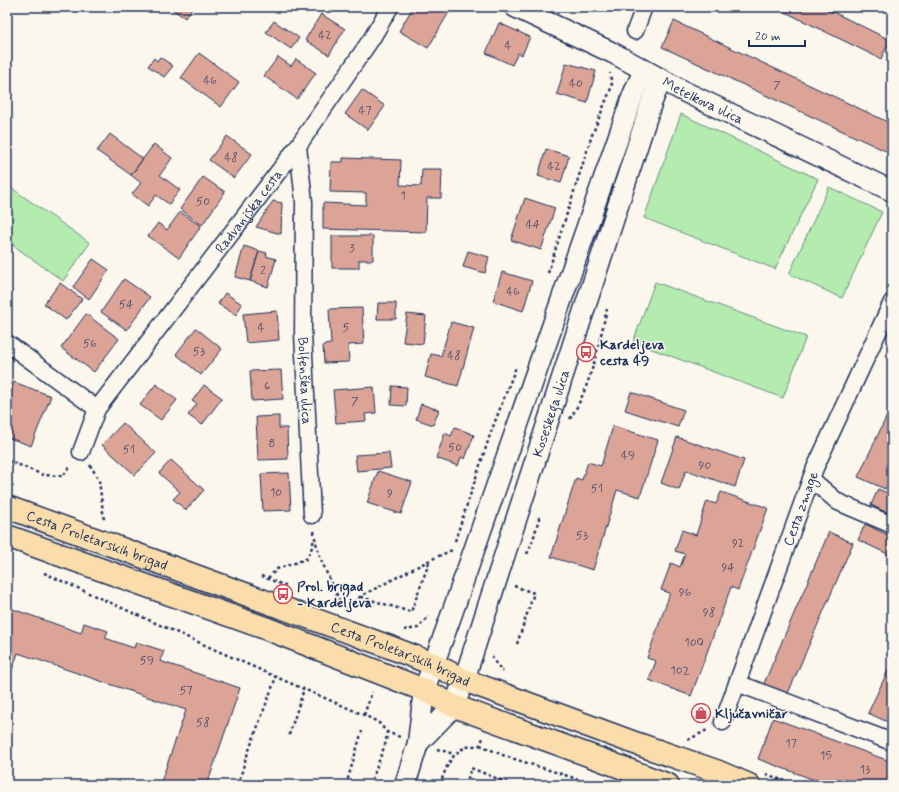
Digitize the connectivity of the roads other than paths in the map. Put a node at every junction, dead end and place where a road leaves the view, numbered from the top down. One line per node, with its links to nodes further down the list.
1 (390, 7): 6 (street, Radvanjska cesta)
2 (515, 7): 5 (street, Metelkova ulica)
3 (644, 7): 4 (street)
4 (635, 31)
5 (652, 74): 7 (street, Metelkova ulica); 17 (street, Koseskega ulica); 18 (street, Koseskega ulica)
6 (298, 146): 10 (street, Radvanjska cesta); 14 (street, Bolfenška ulica)
7 (892, 191)
8 (892, 302): 12 (street, Cesta zmage)
9 (7, 343): 10 (street)
10 (97, 409): 11 (street, Radvanjska cesta)
11 (81, 452)
12 (811, 479): 15 (street); 19 (street, Cesta zmage)
13 (7, 507): 17 (main road, Cesta Proletarskih brigad)
14 (312, 515)
15 (892, 525)
16 (7, 536): 20 (main road, Cesta Proletarskih brigad)
17 (433, 664): 18 (main road, Cesta Proletarskih brigad); 20 (street, Koseskega ulica)
18 (464, 680): 21 (street, Koseskega ulica); 27 (main road, Cesta Proletarskih brigad)
19 (737, 683): 22 (street, Cesta zmage); 23 (street)
20 (424, 690): 21 (main road, Cesta Proletarskih brigad); 24 (street, Koseskega ulica)
21 (454, 706): 24 (street); 26 (main road, Cesta Proletarskih brigad)
22 (723, 722)
23 (892, 742)
24 (418, 743): 25 (street)
25 (404, 785)
26 (668, 785)
27 (749, 785)

